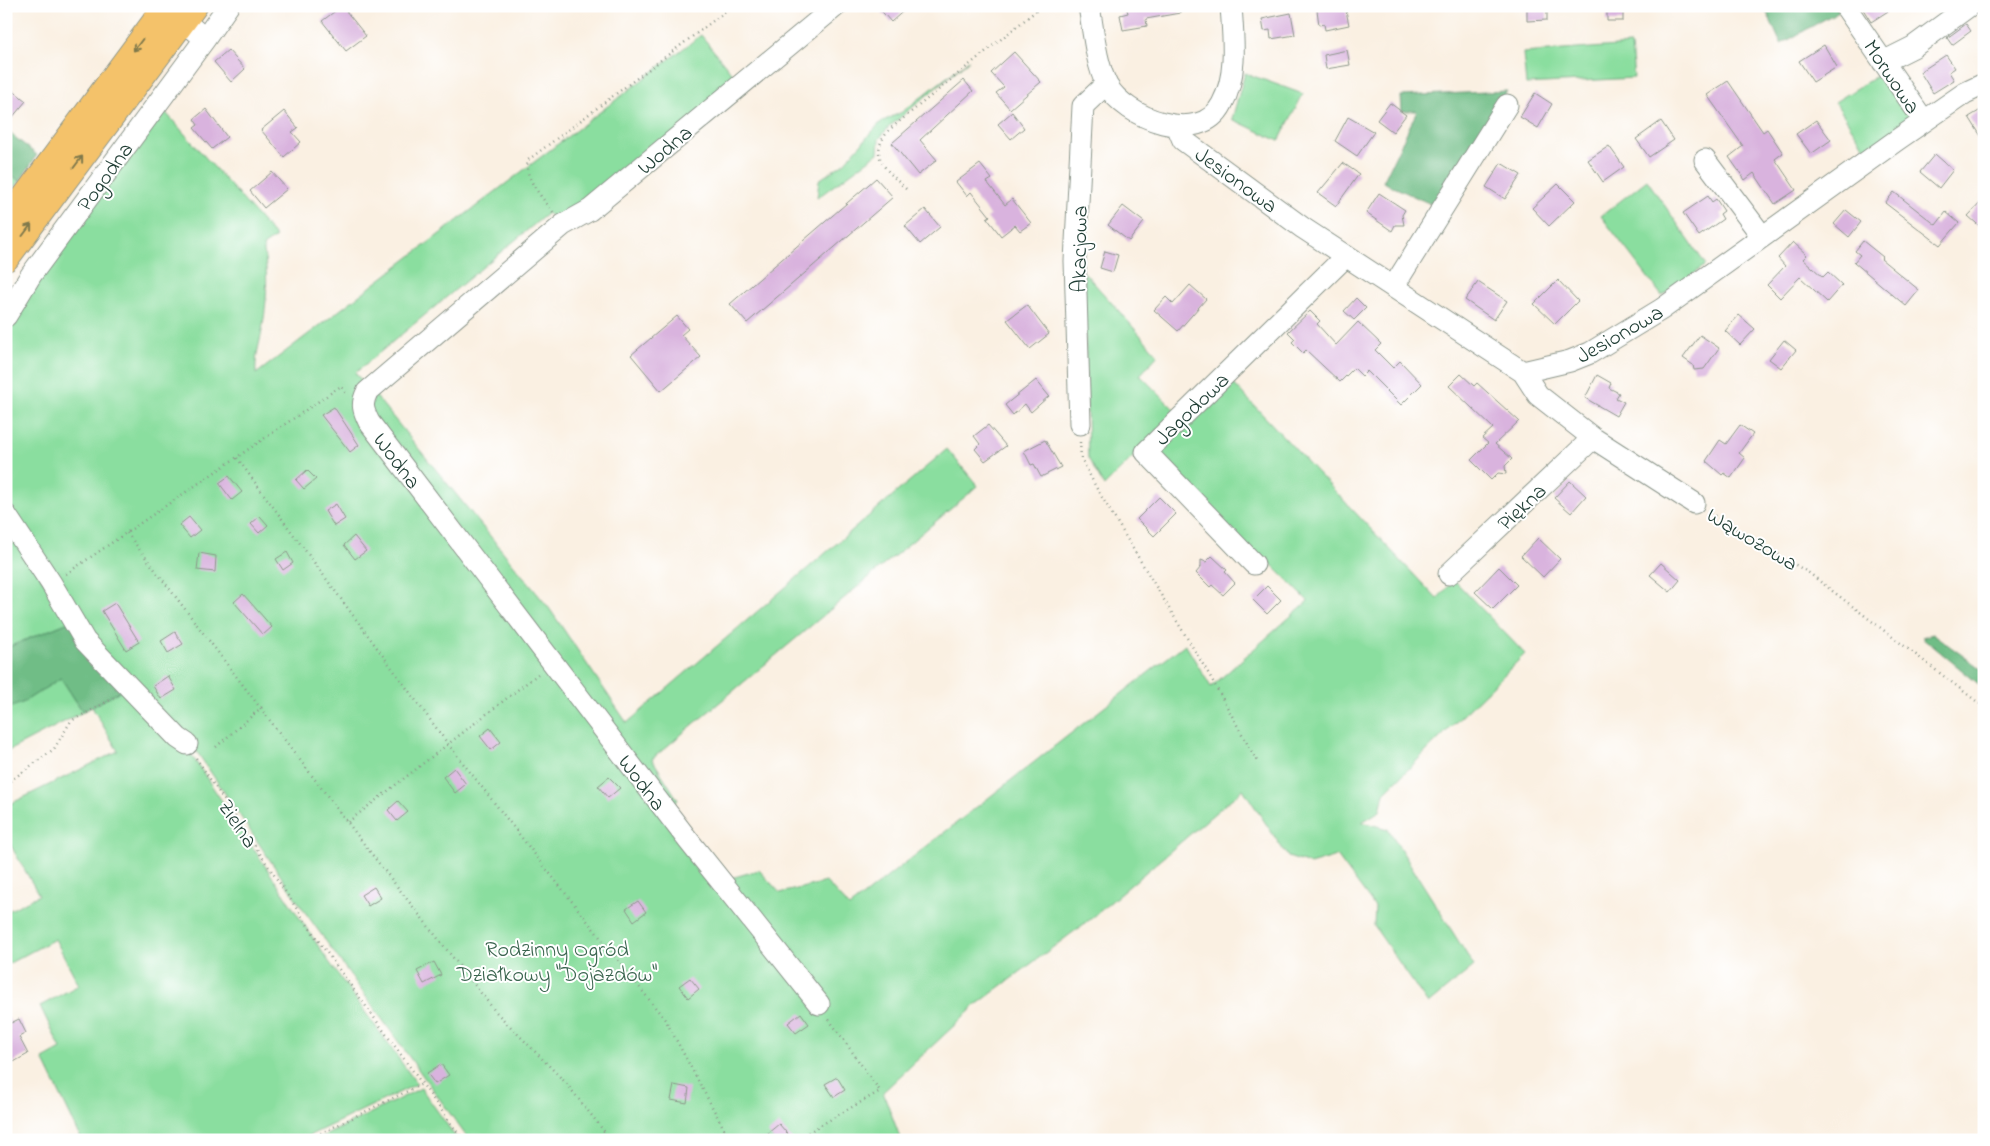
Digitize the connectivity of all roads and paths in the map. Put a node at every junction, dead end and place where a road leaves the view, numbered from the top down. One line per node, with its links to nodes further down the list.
1 (228, 6): 10 (street, Pogodna)
2 (733, 6): 21 (path)
3 (836, 6): 21 (street, Wodna)
4 (1042, 6): 18 (path)
5 (1090, 6): 12 (street)
6 (1231, 6): 16 (street)
7 (1845, 6): 11 (street, Morwowa)
8 (1969, 6): 11 (street)
9 (181, 11): 10 (street); 19 (main road)
10 (205, 39): 26 (street, Pogodna)
11 (1883, 62): 15 (street, Morwowa)
12 (1106, 84): 16 (street); 29 (street, Akacjowa)
13 (1984, 84): 15 (street, Jesionowa)
14 (1507, 105): 25 (street)
15 (1924, 121): 22 (street, Jesionowa)
16 (1177, 126): 23 (street, Jesionowa)
17 (1705, 160): 22 (street)
18 (906, 189)
19 (40, 195): 20 (main road); 24 (main road, one-way to 19)
20 (6, 222)
21 (563, 225): 28 (street, Wodna)
22 (1762, 236): 27 (street, Jesionowa)
23 (1346, 256): 25 (street, Jesionowa); 35 (street, Jagodowa)
24 (6, 258)
25 (1394, 286): 27 (street, Jesionowa)
26 (6, 316)
27 (1523, 372): 30 (street, Wąwozowa)
28 (366, 392): 31 (path); 38 (street, Wodna)
29 (1080, 424): 45 (path)
30 (1593, 438): 32 (street, Wąwozowa); 36 (street, Piękna)
31 (237, 458): 34 (path); 43 (path)
32 (1694, 503): 41 (path, Wąwozowa)
33 (6, 515): 37 (street)
34 (127, 533): 37 (path); 40 (path)
35 (1254, 564)
36 (1449, 574)
37 (51, 584): 39 (street)
38 (554, 662): 43 (path); 48 (street, Wodna)
39 (131, 689): 42 (street); 46 (path)
40 (262, 707): 44 (path); 47 (path)
41 (1984, 707)
42 (187, 744): 49 (path, Zielna)
43 (448, 744): 47 (path); 53 (path)
44 (216, 747)
45 (1258, 763)
46 (6, 784)
47 (348, 822): 52 (path)
48 (818, 1004): 54 (path)
49 (422, 1084): 50 (path); 51 (path, Zielna)
50 (307, 1140)
51 (463, 1140)
52 (611, 1140)
53 (730, 1140)
54 (795, 1140)

